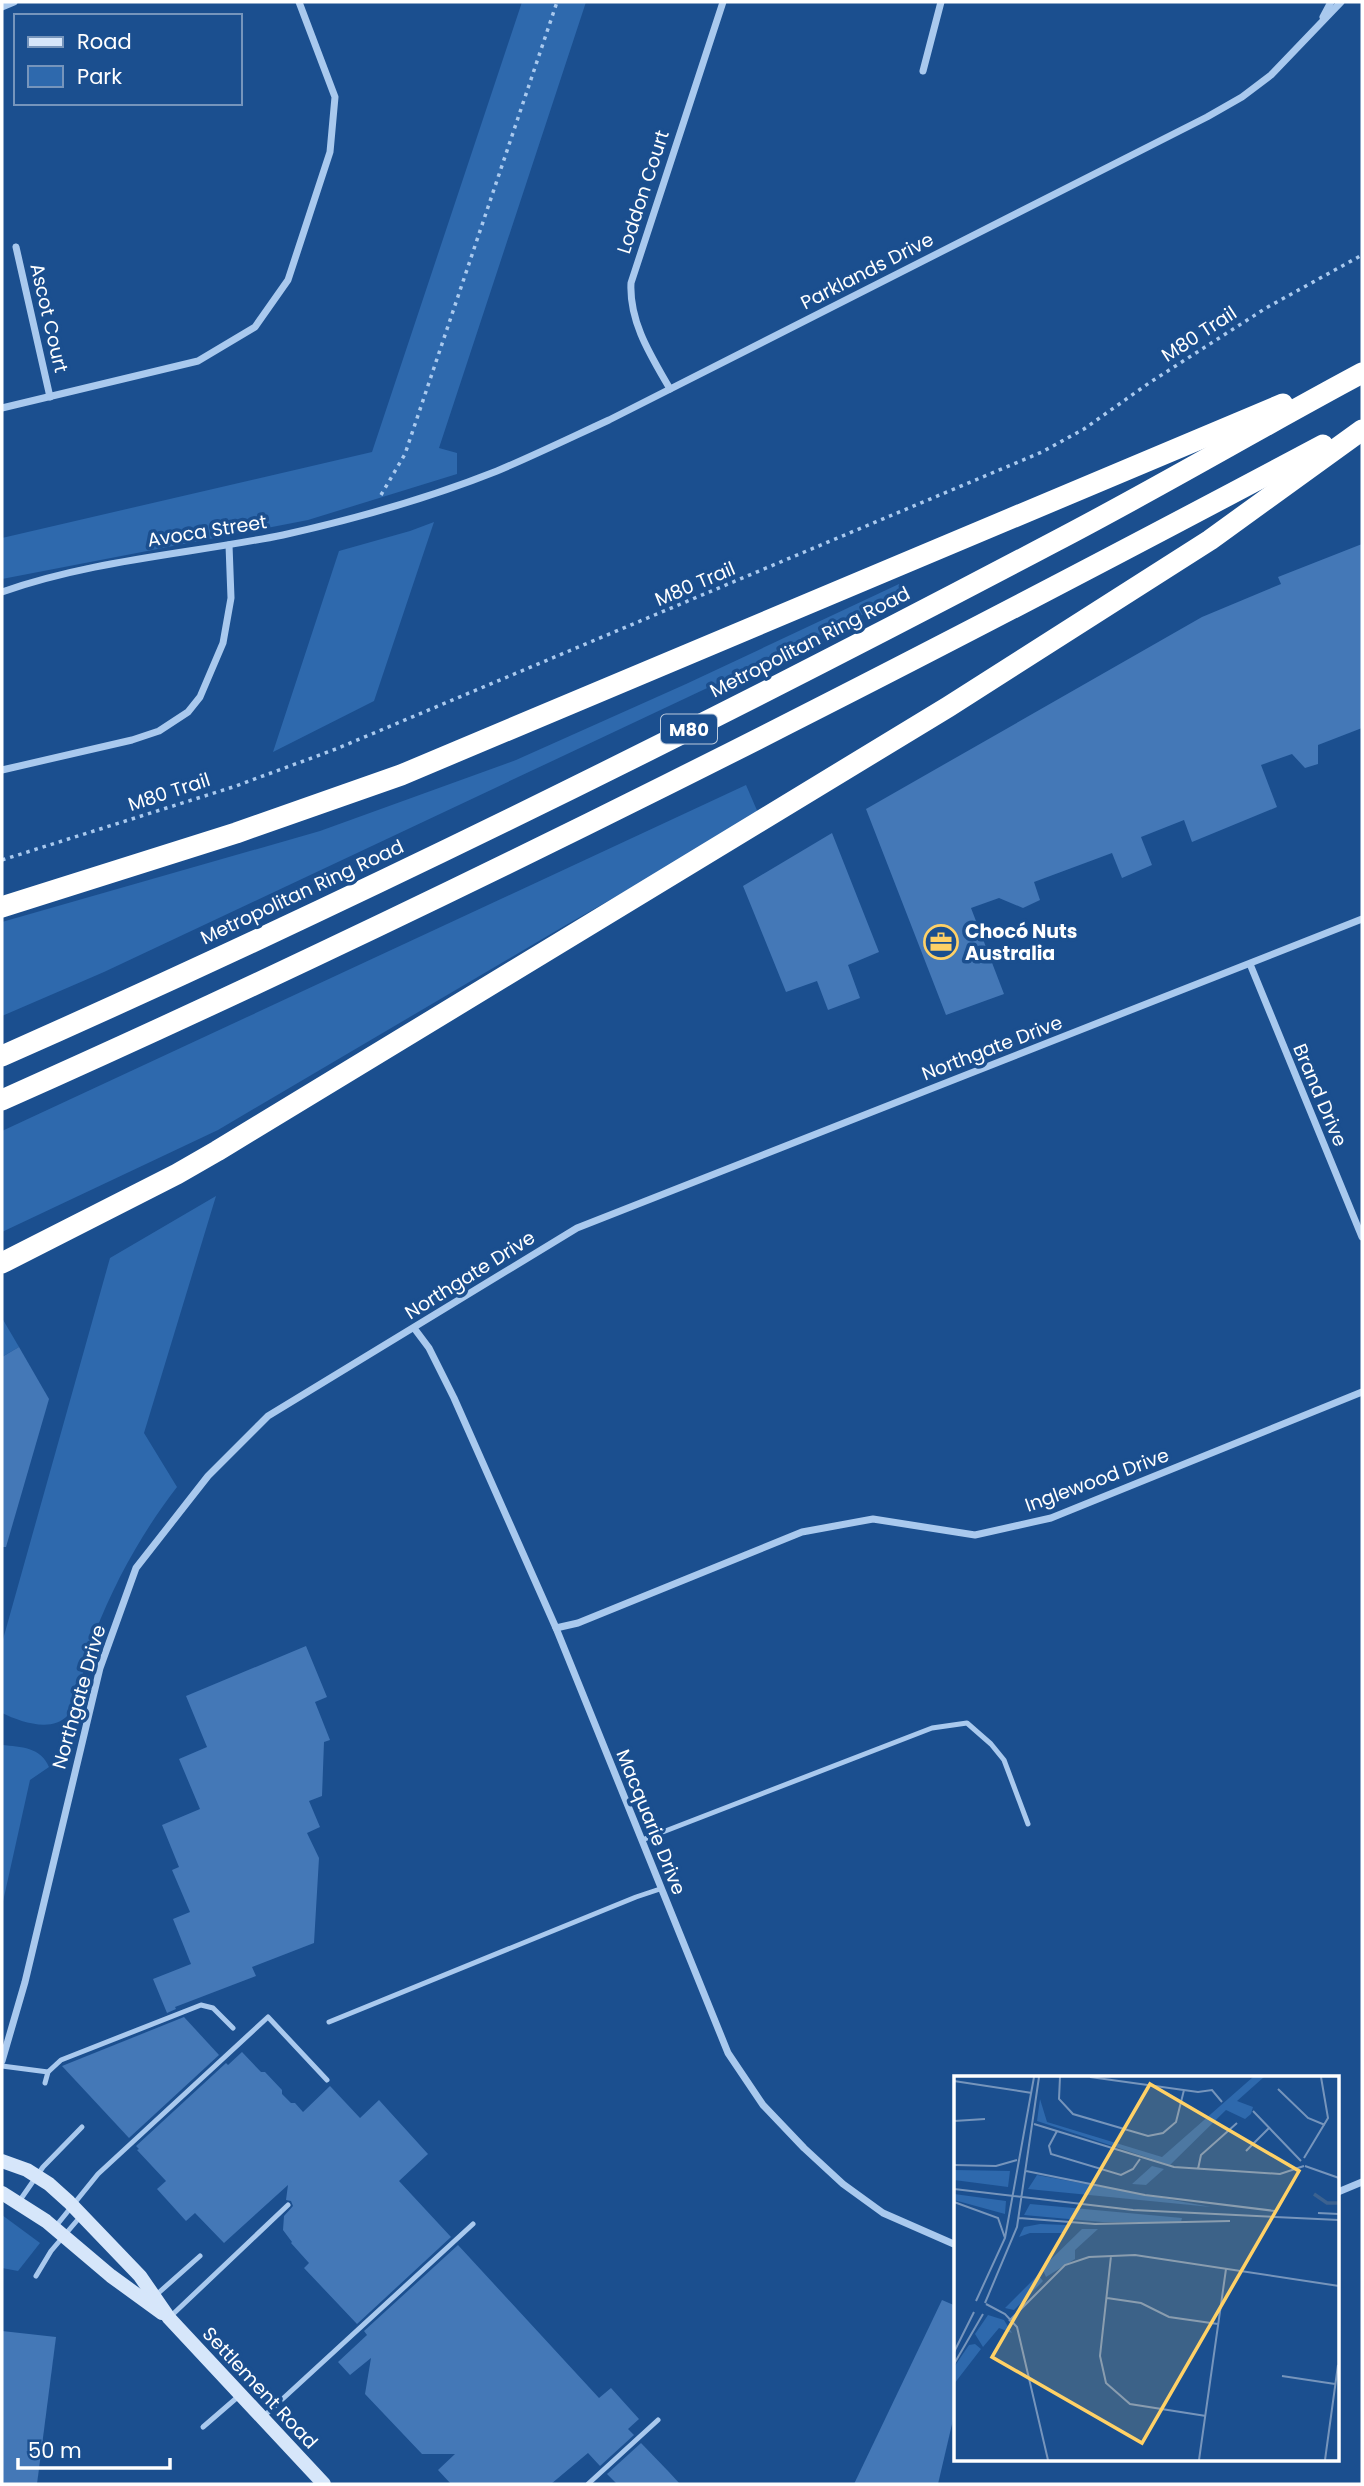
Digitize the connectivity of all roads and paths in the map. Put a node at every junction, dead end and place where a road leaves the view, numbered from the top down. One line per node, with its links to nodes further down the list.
1 (14, 2): 8 (street)
2 (299, 2): 15 (street)
3 (557, 2): 20 (path)
4 (723, 2): 14 (street, Loddon Court)
5 (942, 2): 10 (street)
6 (1331, 2): 9 (street, Parklands Drive)
7 (1341, 2): 9 (street, Parklands Drive)
8 (2, 6)
9 (1322, 21): 14 (street, Parklands Drive)
10 (923, 71)
11 (16, 247): 15 (street, Ascot Court)
12 (1362, 255): 24 (path, M80 Trail)
13 (1359, 374): 25 (highway); 28 (highway, Metropolitan Ring Road / M80)
14 (670, 389): 19 (street, Parklands Drive)
15 (50, 397): 16 (street)
16 (2, 408)
17 (1362, 424): 29 (highway, M80)
18 (1362, 430): 31 (highway)
19 (399, 504): 20 (street, Avoca Street)
20 (372, 512): 21 (street, Avoca Street)
21 (229, 545): 22 (street, Avoca Street); 23 (street)
22 (2, 589)
23 (2, 770)
24 (2, 860)
25 (2, 907)
26 (1362, 919): 27 (street, Northgate Drive)
27 (1250, 964): 30 (street, Brand Drive); 32 (street, Northgate Drive)
28 (2, 1056)
29 (2, 1100)
30 (1362, 1237)
31 (2, 1263)
32 (414, 1328): 34 (street, Macquarie Drive); 40 (street, Northgate Drive)
33 (1362, 1392): 34 (street, Inglewood Drive)
34 (556, 1628): 36 (street, Macquarie Drive)
35 (1028, 1824): 36 (lane)
36 (642, 1840): 37 (street, Macquarie Drive)
37 (660, 1889): 38 (lane); 54 (street, Macquarie Drive)
38 (329, 2022)
39 (233, 2028): 41 (lane)
40 (2, 2064): 41 (lane)
41 (48, 2072): 43 (lane)
42 (327, 2080): 51 (lane)
43 (45, 2082)
44 (82, 2127): 49 (lane)
45 (2, 2161): 51 (main road, Settlement Road)
46 (1362, 2182): 47 (street)
47 (1340, 2191)
48 (2, 2193): 49 (main road, Settlement Road)
49 (18, 2203): 53 (main road, Settlement Road)
50 (288, 2205): 58 (lane)
51 (77, 2210): 53 (lane); 53 (lane); 57 (main road, Settlement Road)
52 (473, 2224): 60 (lane)
53 (59, 2232): 56 (lane); 57 (main road, Settlement Road)
54 (954, 2244)
55 (200, 2256): 57 (lane)
56 (36, 2276)
57 (151, 2300): 58 (main road, Settlement Road)
58 (169, 2318): 59 (main road, Settlement Road)
59 (240, 2395): 60 (main road, Settlement Road); 62 (lane)
60 (262, 2418): 63 (main road, Settlement Road)
61 (658, 2420): 64 (lane)
62 (203, 2427)
63 (324, 2484)
64 (588, 2484)

